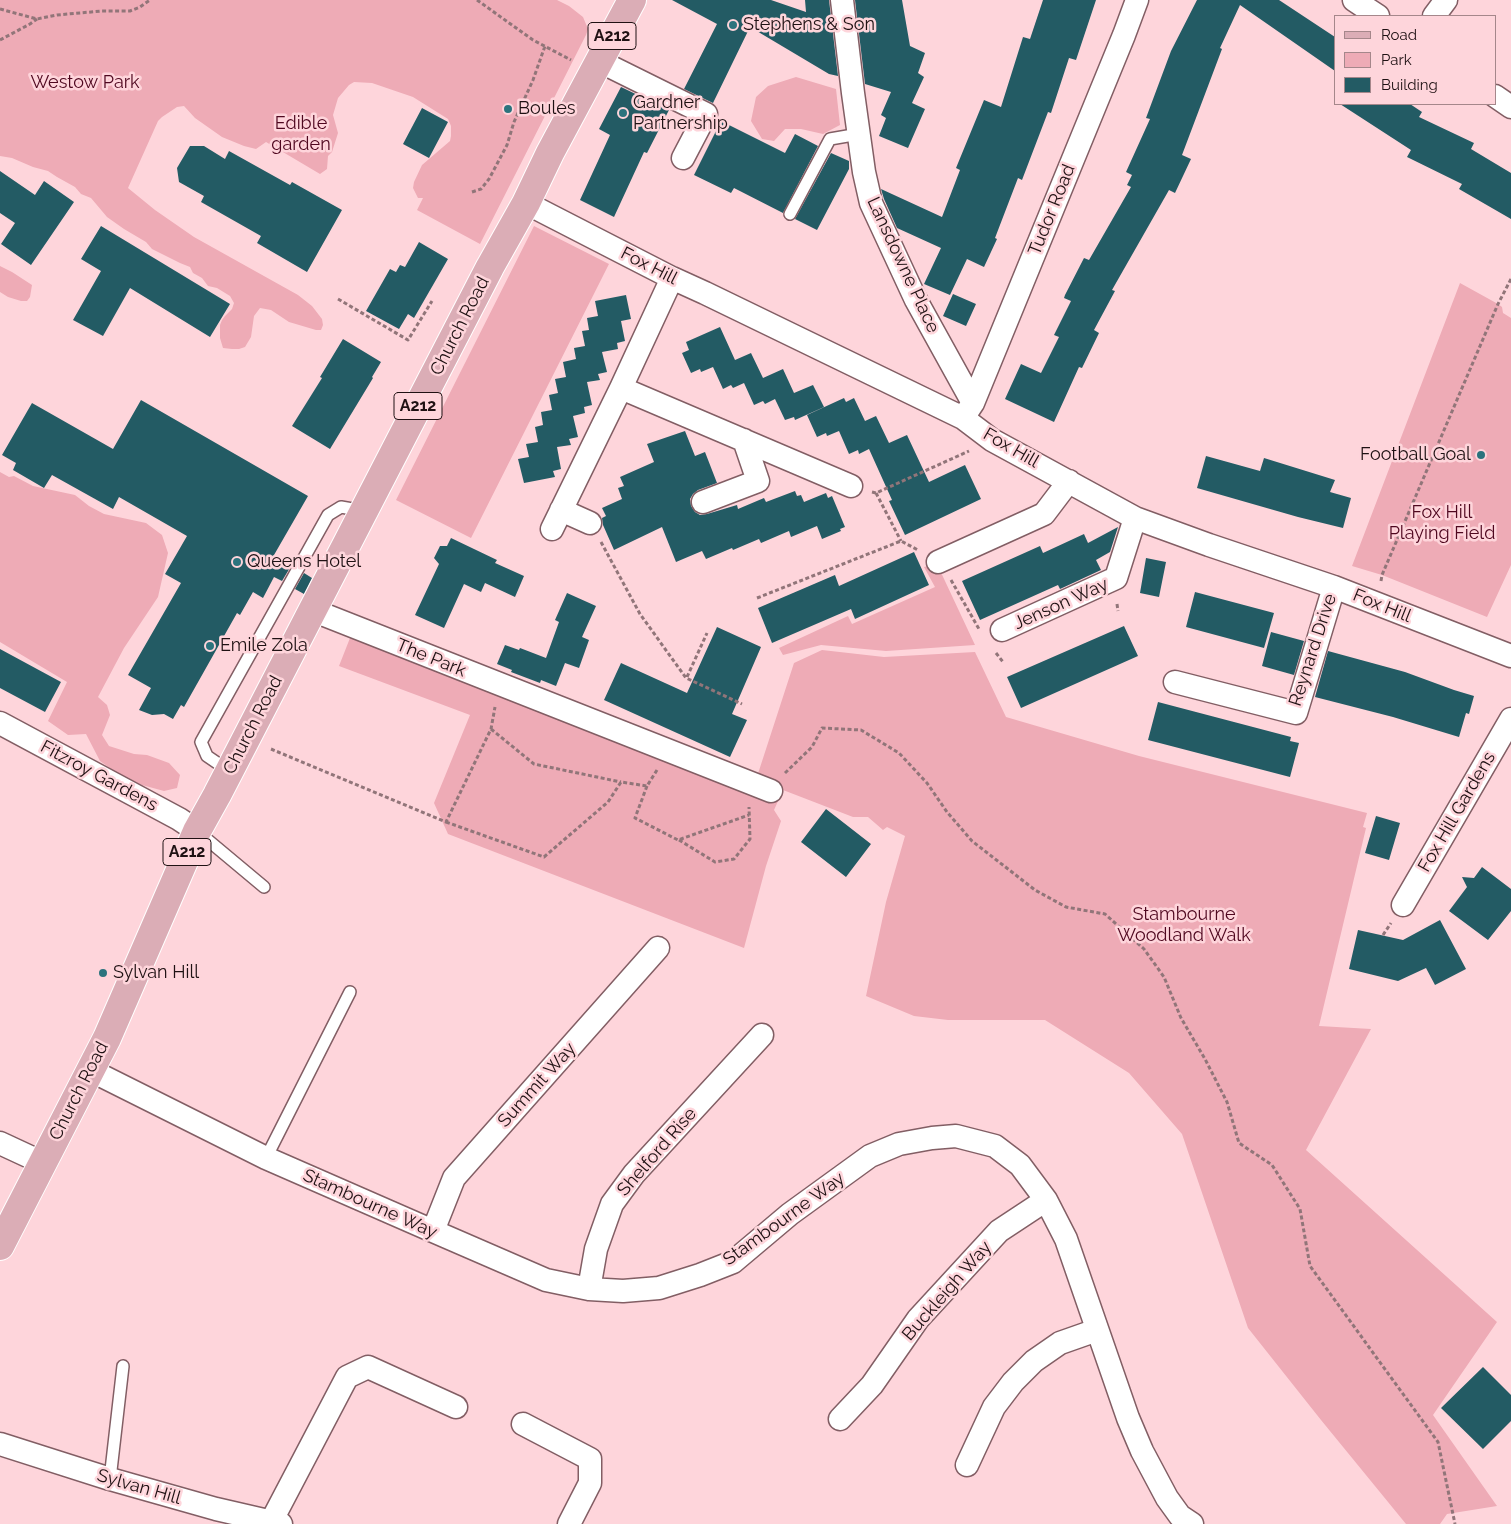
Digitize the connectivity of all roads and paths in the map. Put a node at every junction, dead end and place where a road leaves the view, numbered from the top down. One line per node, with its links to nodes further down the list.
1 (150, 0): 11 (path)
2 (477, 0): 13 (path)
3 (632, 0): 14 (main road, Church Road / A212)
4 (842, 0): 17 (street, Lansdowne Place)
5 (1137, 0): 27 (street, Tudor Road)
6 (1354, 0): 9 (street)
7 (1446, 0): 10 (street)
8 (0, 9): 11 (path)
9 (1376, 15)
10 (1435, 15)
11 (37, 19): 12 (path)
12 (0, 40)
13 (545, 46): 14 (path); 19 (path)
14 (588, 62): 18 (street); 20 (main road, Church Road / A212)
15 (1496, 97): 16 (street)
16 (1511, 107)
17 (859, 134): 21 (lane); 27 (street, Lansdowne Place)
18 (683, 158)
19 (472, 192)
20 (526, 202): 22 (street, Fox Hill); 34 (main road, Church Road / A212)
21 (790, 214)
22 (672, 278): 26 (street); 27 (street, Fox Hill)
23 (1511, 279): 42 (path)
24 (338, 299): 25 (path)
25 (432, 301)
26 (621, 388): 28 (street); 36 (street)
27 (968, 411): 30 (street, Fox Hill)
28 (744, 440): 31 (street); 33 (street)
29 (961, 455): 32 (path)
30 (1070, 482): 35 (street, Fox Hill); 38 (street)
31 (851, 486): 32 (path)
32 (876, 493): 37 (path)
33 (703, 502)
34 (364, 511): 43 (main road, Church Road / A212); 57 (lane)
35 (1135, 518): 39 (street, Fox Hill); 45 (street, Jenson Way)
36 (590, 523): 48 (path)
37 (902, 541): 38 (path); 41 (path)
38 (938, 562)
39 (1334, 587): 42 (street, Fox Hill); 49 (street, Reynard Drive)
40 (956, 588): 44 (path)
41 (757, 598)
42 (1376, 604): 47 (street, Fox Hill)
43 (312, 610): 50 (street, The Park); 55 (main road, Church Road / A212)
44 (973, 620)
45 (1002, 630)
46 (707, 633): 48 (path)
47 (1511, 656)
48 (686, 678): 51 (path)
49 (1175, 682)
50 (499, 684): 54 (path); 56 (street, The Park)
51 (742, 704)
52 (1511, 719): 67 (street, Fox Hill Gardens)
53 (0, 723): 64 (street, Fitzroy Gardens)
54 (491, 729): 58 (path); 63 (path)
55 (246, 738): 57 (main road, Church Road / A212); 63 (path)
56 (670, 751): 59 (street); 60 (path)
57 (229, 771): 64 (main road, Church Road / A212)
58 (622, 782): 60 (path); 63 (path)
59 (749, 783): 61 (street); 62 (path)
60 (647, 786): 65 (path)
61 (772, 791): 91 (path)
62 (749, 815): 65 (path); 65 (path)
63 (446, 822)
64 (196, 831): 66 (lane); 72 (main road, Church Road / A212)
65 (678, 840)
66 (264, 887)
67 (1399, 911): 68 (path)
68 (1383, 935)
69 (658, 948): 77 (street, Summit Way)
70 (350, 992): 74 (lane)
71 (762, 1035): 79 (street, Shelford Rise)
72 (90, 1070): 74 (street, Stambourne Way); 75 (main road, Church Road / A212)
73 (0, 1144): 75 (street)
74 (266, 1158): 77 (street, Stambourne Way)
75 (43, 1163): 78 (main road, Church Road / A212)
76 (1046, 1200): 79 (street, Stambourne Way); 80 (street, Stambourne Way); 83 (street, Buckleigh Way)
77 (433, 1231): 79 (street, Stambourne Way)
78 (0, 1246)
79 (589, 1289)
80 (1097, 1330): 86 (street); 90 (street, Stambourne Way)
81 (123, 1366): 87 (lane)
82 (456, 1407): 88 (street)
83 (840, 1419)
84 (522, 1424): 89 (street)
85 (0, 1444): 87 (street, Sylvan Hill)
86 (967, 1465)
87 (110, 1479): 88 (street, Sylvan Hill)
88 (276, 1523)
89 (569, 1524)
90 (1192, 1524)
91 (1454, 1524)

